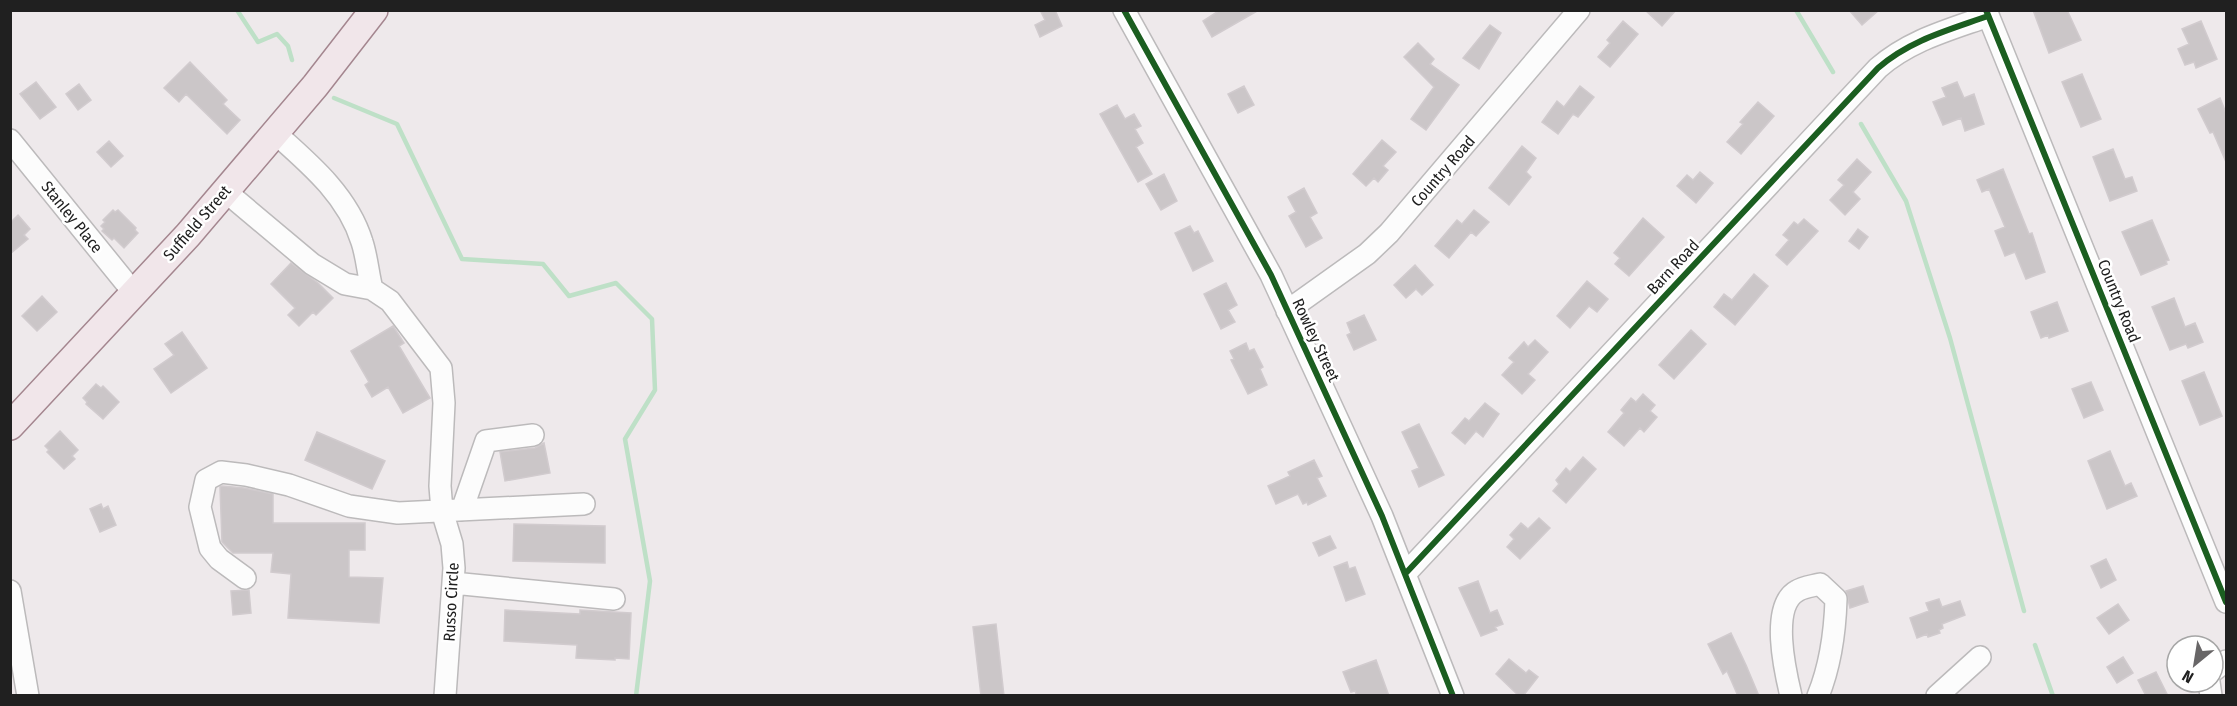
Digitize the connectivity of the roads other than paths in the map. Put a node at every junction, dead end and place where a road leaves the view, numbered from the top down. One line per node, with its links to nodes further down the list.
1 (374, 10): 5 (main road, Suffield Street)
2 (1124, 10): 10 (street, Rowley Street)
3 (1571, 13): 10 (street, Country Road)
4 (1987, 13): 15 (street, Barn Road); 20 (street, Country Road)
5 (275, 134): 7 (main road, Suffield Street); 8 (street)
6 (10, 140): 9 (street, Stanley Place)
7 (225, 191): 8 (street); 9 (main road, Suffield Street)
8 (372, 289): 14 (street, Russo Circle)
9 (134, 293): 11 (main road, Suffield Street)
10 (1287, 311): 15 (street, Rowley Street)
11 (10, 426)
12 (533, 435): 14 (street)
13 (584, 504): 14 (street)
14 (452, 510): 16 (street); 17 (street, Russo Circle)
15 (1405, 574): 24 (street, Rowley Street)
16 (245, 578)
17 (453, 583): 19 (street); 23 (street, Russo Circle)
18 (10, 591): 22 (street)
19 (614, 599)
20 (2226, 602)
21 (1980, 657): 27 (street)
22 (28, 696)
23 (445, 696)
24 (1453, 696)
25 (1791, 696): 26 (street)
26 (1818, 696)
27 (1937, 696)

